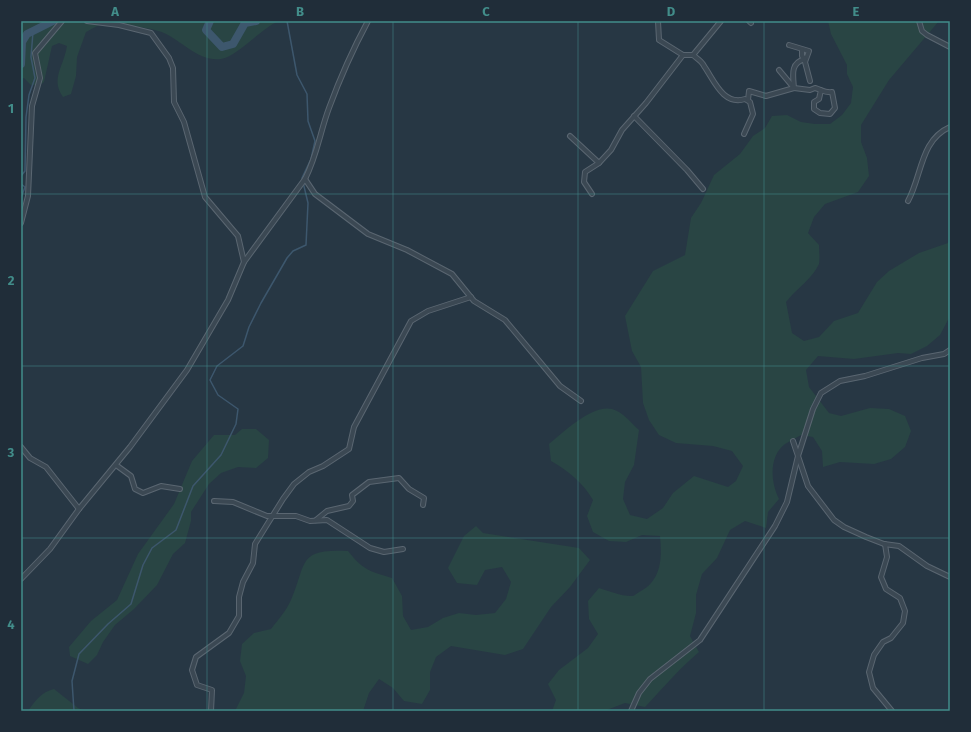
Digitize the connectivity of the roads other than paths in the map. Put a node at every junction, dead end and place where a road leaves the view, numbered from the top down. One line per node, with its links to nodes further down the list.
1 (62, 21): 27 (street)
2 (87, 21): 3 (street)
3 (99, 21): 28 (street)
4 (368, 21): 23 (street)
5 (658, 21): 11 (street)
6 (721, 21): 12 (street)
7 (919, 21): 9 (street)
8 (789, 46): 10 (street)
9 (950, 47)
10 (802, 50): 14 (street); 15 (street)
11 (683, 55): 12 (street); 18 (street)
12 (693, 55): 17 (street)
13 (779, 70): 15 (street)
14 (810, 81)
15 (794, 88): 16 (street); 17 (street)
16 (821, 90): 16 (street)
17 (748, 100): 20 (street)
18 (634, 116): 22 (street); 24 (street)
19 (950, 127): 26 (street)
20 (744, 134)
21 (570, 136): 22 (street)
22 (599, 163): 25 (street)
23 (305, 179): 28 (street); 29 (street)
24 (703, 189)
25 (592, 194)
26 (908, 201)
27 (21, 223)
28 (244, 262): 35 (street)
29 (471, 297): 31 (street); 40 (street)
30 (950, 350): 34 (street)
31 (581, 401)
32 (793, 441): 34 (street)
33 (21, 447): 39 (street)
34 (798, 456): 42 (street); 47 (street)
35 (116, 465): 36 (street); 39 (street)
36 (180, 489)
37 (214, 501): 40 (street)
38 (423, 505): 41 (street)
39 (79, 509): 45 (street)
40 (271, 517): 41 (street); 46 (street)
41 (314, 521): 43 (street)
42 (886, 544): 44 (street); 48 (street)
43 (403, 549)
44 (950, 577)
45 (21, 578)
46 (211, 711)
47 (631, 711)
48 (892, 711)

